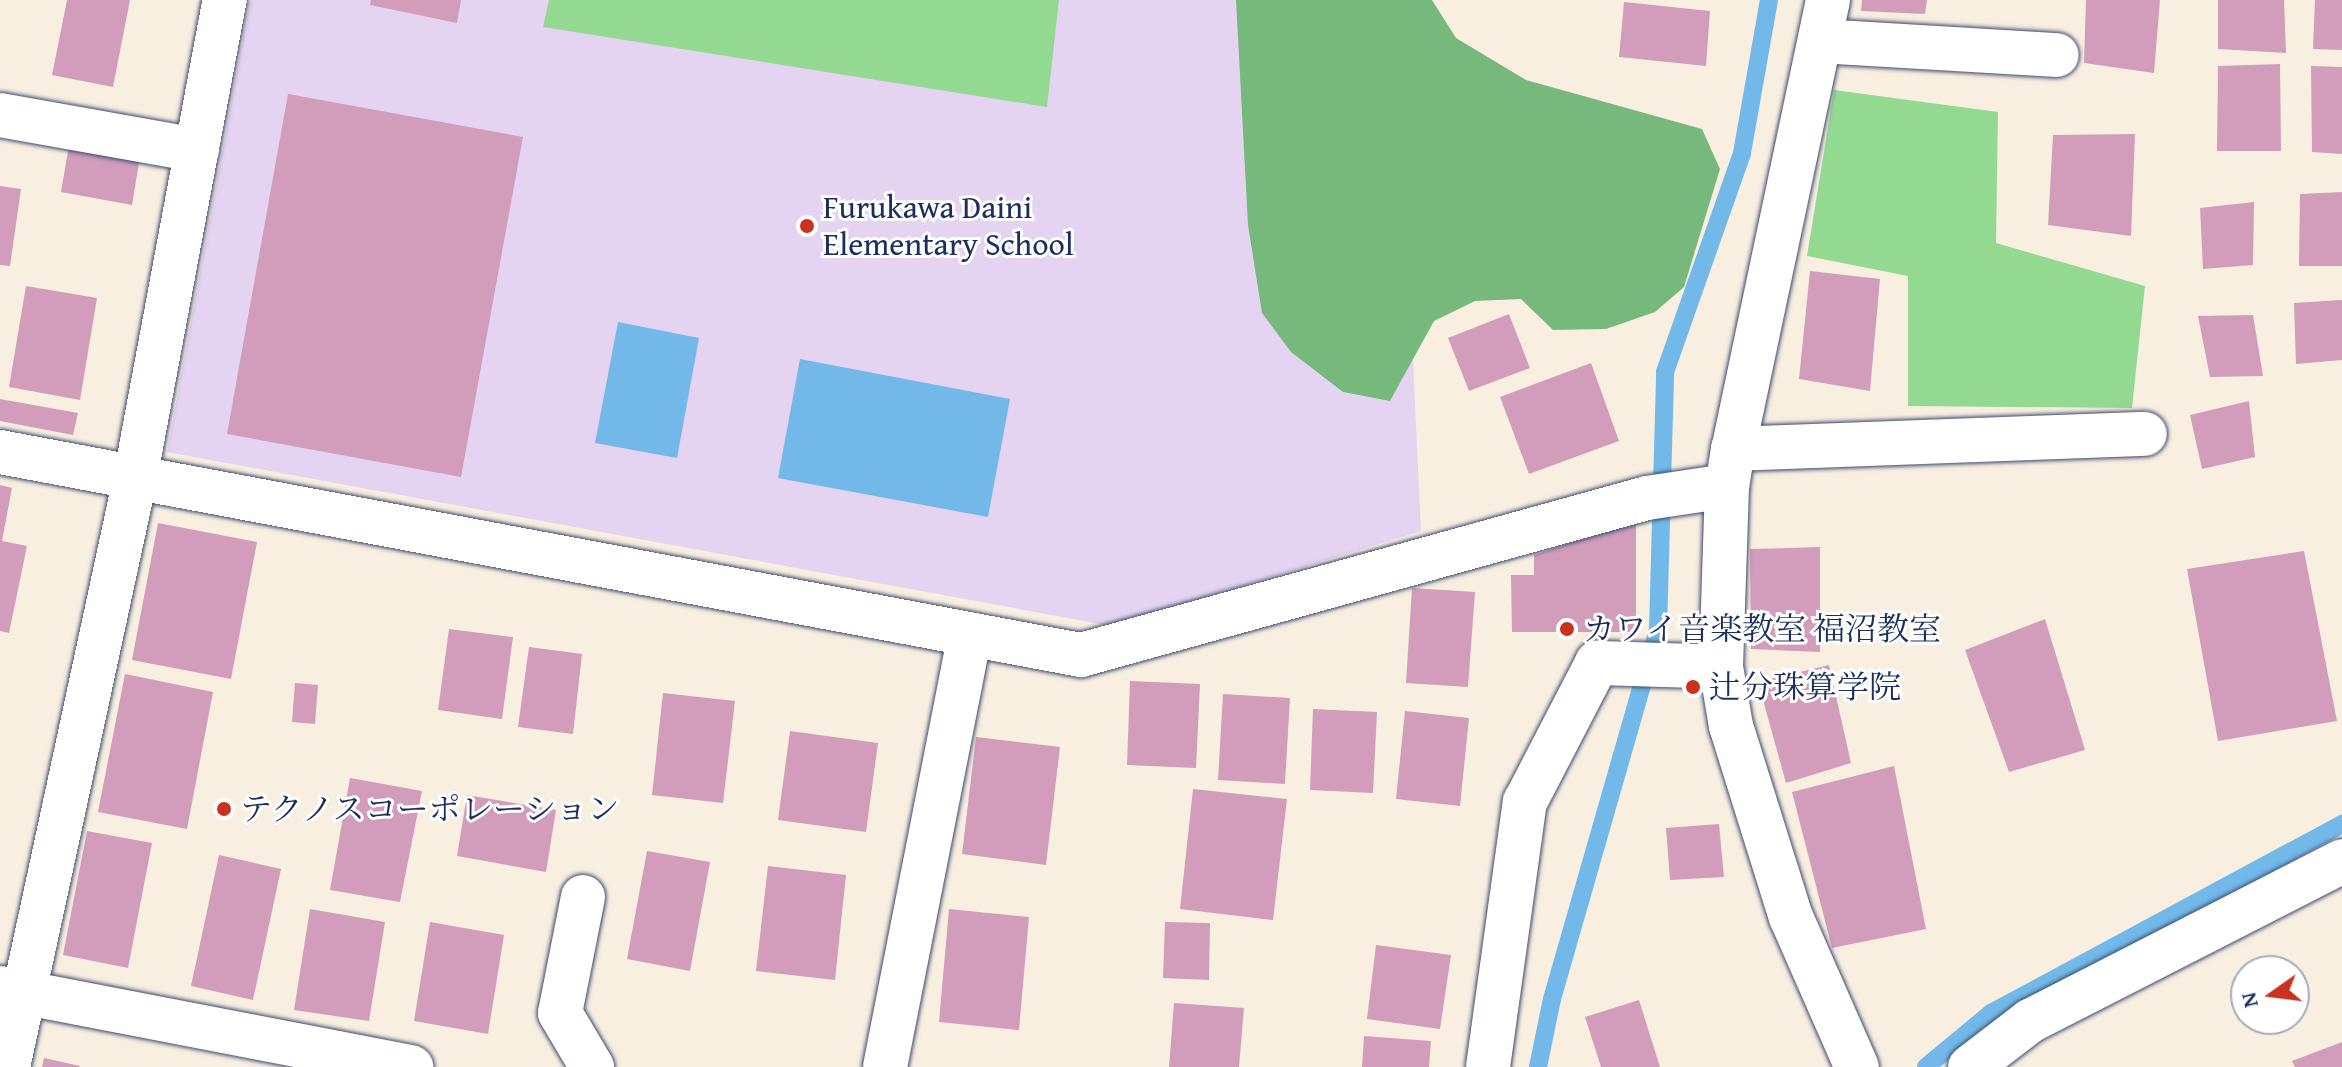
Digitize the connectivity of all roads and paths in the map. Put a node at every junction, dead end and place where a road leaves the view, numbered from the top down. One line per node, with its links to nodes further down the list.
1 (225, 0): 5 (street)
2 (1824, 20): 3 (street); 9 (street)
3 (2057, 55)
4 (0, 115): 5 (street)
5 (197, 150): 8 (street)
6 (2145, 434): 9 (street)
7 (0, 452): 8 (street)
8 (135, 479): 10 (street); 14 (street)
9 (1699, 481): 10 (street); 11 (street)
10 (970, 634): 18 (street)
11 (1721, 667): 19 (street); 20 (street)
12 (2342, 861): 21 (street)
13 (583, 897): 17 (street)
14 (12, 991): 15 (street); 16 (street)
15 (8, 1067)
16 (411, 1067)
17 (592, 1067)
18 (885, 1067)
19 (1488, 1067)
20 (1857, 1067)
21 (1970, 1067)

